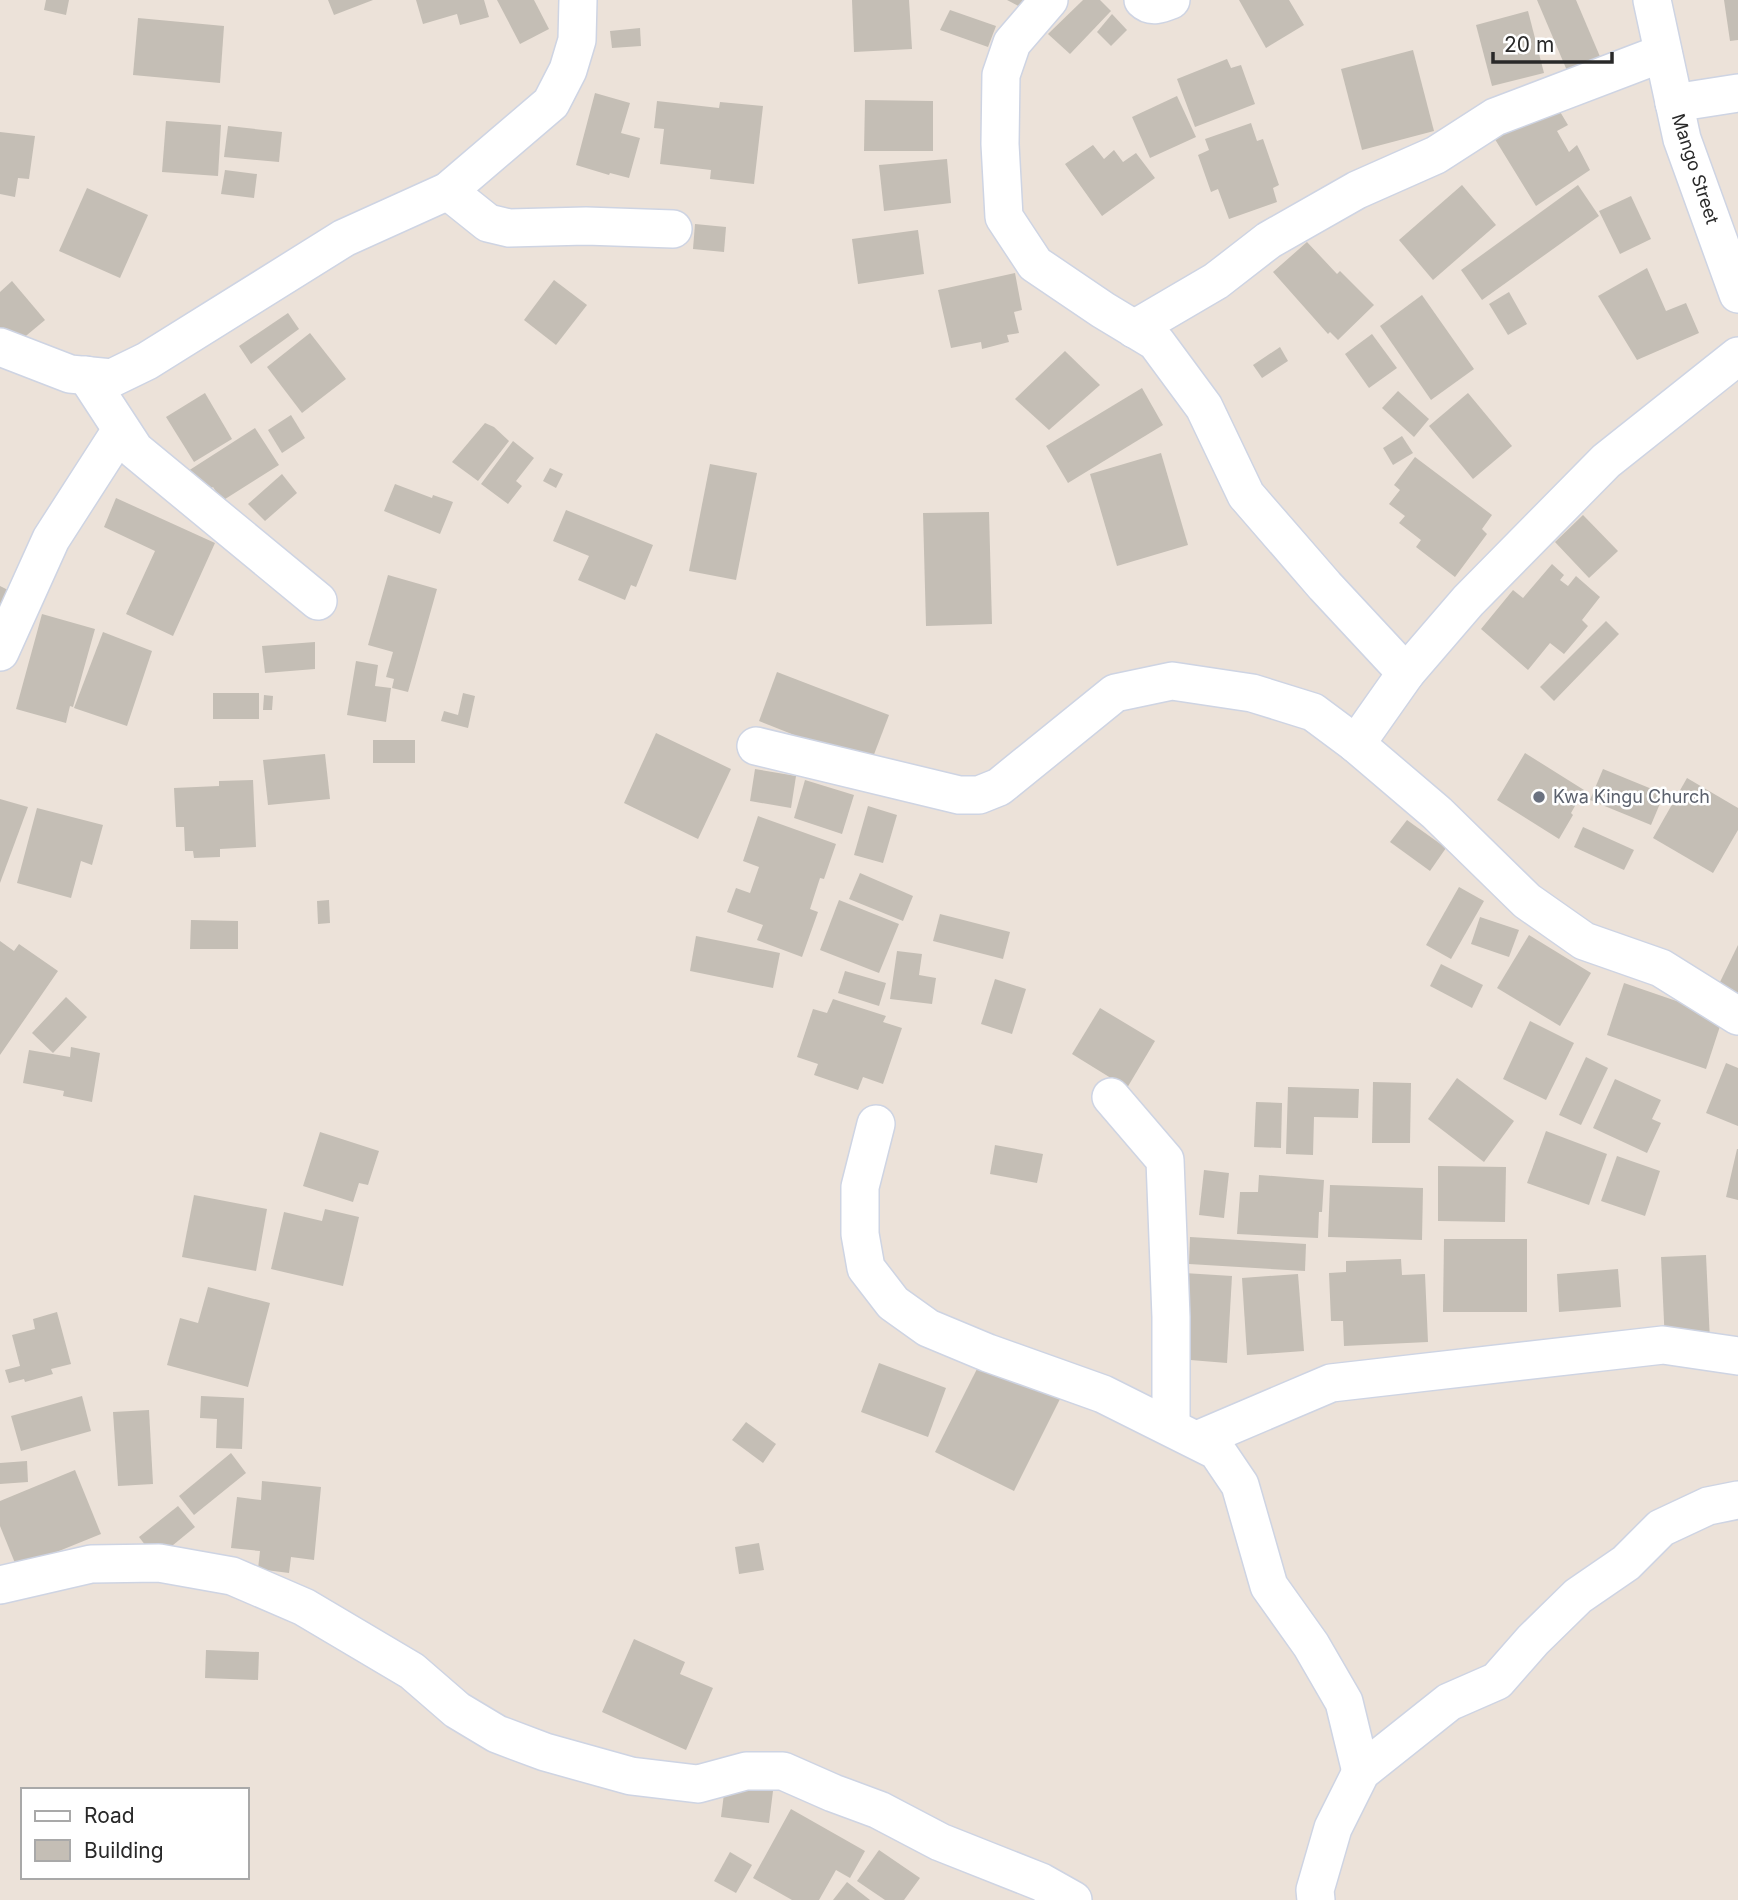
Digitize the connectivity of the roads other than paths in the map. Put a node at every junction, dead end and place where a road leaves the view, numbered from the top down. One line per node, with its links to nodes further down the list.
1 (578, 0): 9 (street)
2 (1049, 0): 12 (street)
3 (1143, 0): 4 (street)
4 (1171, 0)
5 (1652, 0): 6 (street, Mango Street)
6 (1663, 53): 8 (street, Mango Street); 12 (street)
7 (1738, 93): 8 (street)
8 (1674, 103): 11 (street, Mango Street)
9 (448, 191): 10 (street); 15 (street)
10 (673, 229)
11 (1738, 294)
12 (1134, 330): 19 (street)
13 (0, 347): 15 (street)
14 (1738, 356): 19 (street)
15 (86, 375): 16 (street)
16 (121, 430): 17 (street); 18 (street)
17 (318, 601)
18 (0, 652)
19 (1406, 673): 20 (street)
20 (1356, 744): 21 (street); 22 (street)
21 (756, 746)
22 (1738, 1016)
23 (1111, 1097): 26 (street)
24 (876, 1124): 26 (street)
25 (1738, 1356): 26 (street)
26 (1184, 1433): 29 (street)
27 (1738, 1500): 29 (street)
28 (0, 1585): 30 (street)
29 (1361, 1772): 31 (street)
30 (1073, 1900)
31 (1316, 1900)

